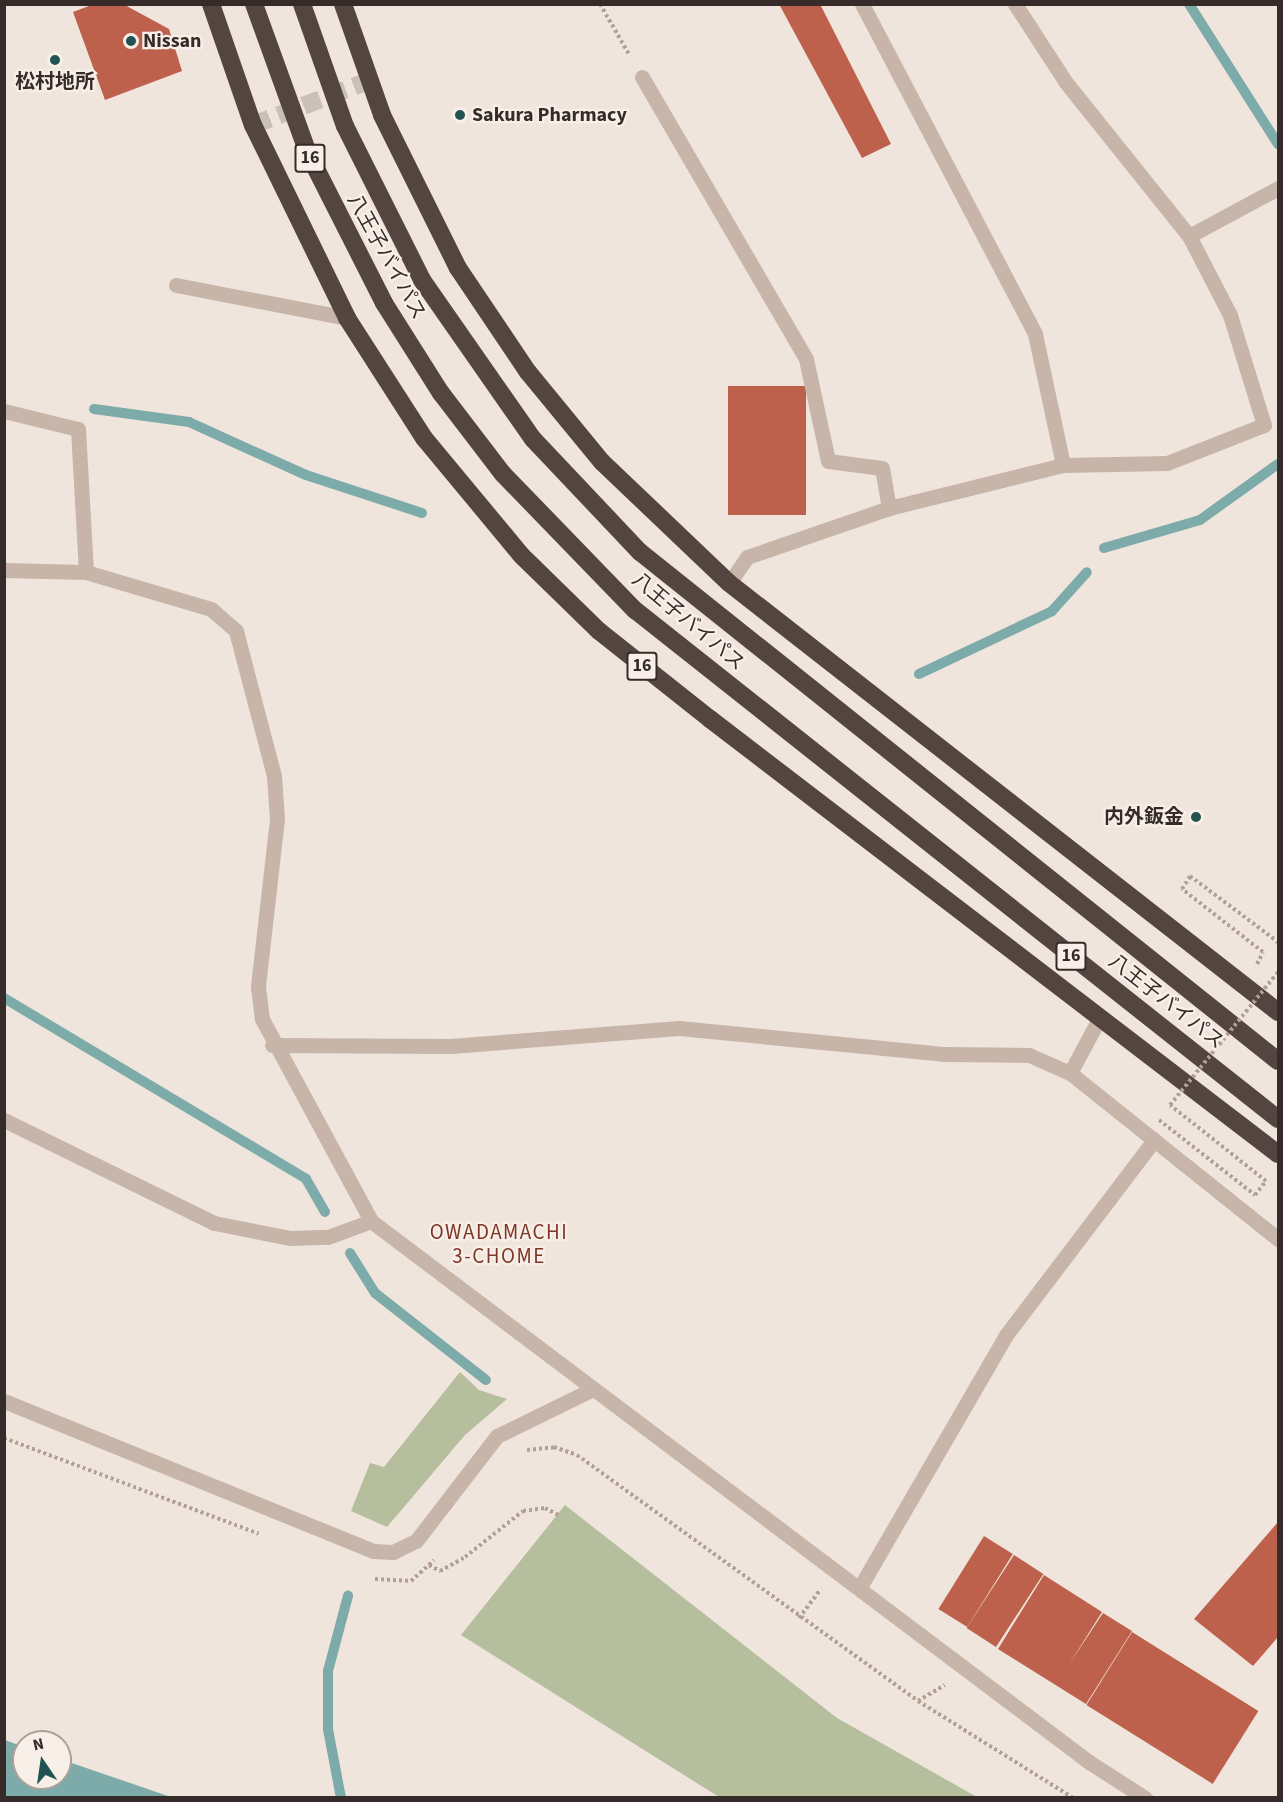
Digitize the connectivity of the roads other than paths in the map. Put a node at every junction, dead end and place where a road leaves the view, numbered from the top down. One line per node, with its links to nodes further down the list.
1 (211, 4): 11 (highway, 16)
2 (255, 4): 23 (highway, 八王子バイパス / 16, bridge)
3 (302, 4): 21 (highway, 八王子バイパス / 16, bridge)
4 (343, 4): 17 (highway)
5 (862, 4): 13 (street)
6 (1015, 4): 9 (street)
7 (642, 77): 14 (street)
8 (1278, 188): 9 (street)
9 (1189, 236): 13 (street)
10 (176, 285): 11 (street)
11 (346, 318): 19 (highway, 16)
12 (4, 411): 16 (street)
13 (1064, 465): 14 (street)
14 (889, 508): 17 (street)
15 (4, 570): 16 (street)
16 (86, 573): 20 (street)
17 (729, 583): 18 (highway)
18 (1278, 1012)
19 (1099, 1019): 22 (street); 26 (highway, 16)
20 (272, 1045): 22 (street); 27 (street)
21 (1278, 1061)
22 (1070, 1073): 25 (street)
23 (1278, 1119)
24 (4, 1120): 27 (street)
25 (1155, 1140): 28 (street); 31 (street)
26 (1278, 1154)
27 (371, 1221): 29 (street)
28 (1278, 1239)
29 (591, 1390): 30 (street); 31 (street)
30 (4, 1401)
31 (860, 1587): 32 (street)
32 (1144, 1797)

